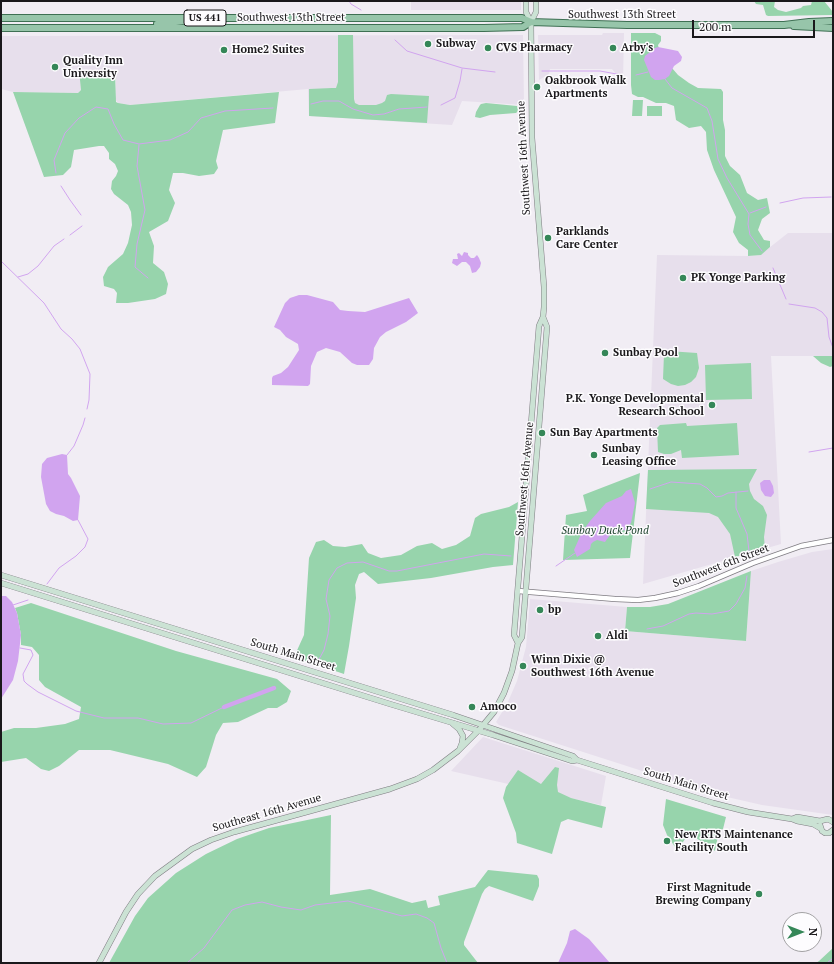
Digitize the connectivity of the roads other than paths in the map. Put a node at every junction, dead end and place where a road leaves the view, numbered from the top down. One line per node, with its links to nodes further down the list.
1 (526, 1): 8 (main road, Southwest 16th Avenue)
2 (536, 1): 8 (main road, Southwest 16th Avenue)
3 (1, 18): 4 (main road, Southwest 13th Street / US 441)
4 (100, 18): 5 (main road, Southwest 13th Street / US 441); 11 (main road)
5 (189, 18): 6 (main road, Southwest 13th Street / US 441); 12 (main road)
6 (200, 18): 8 (main road, Southwest 13th Street / US 441); 13 (main road)
7 (833, 21): 9 (main road, Southwest 13th Street / US 441)
8 (531, 22): 9 (main road, Southwest 13th Street / US 441); 13 (main road, Southwest 13th Street / US 441); 15 (main road, Southwest 16th Avenue)
9 (784, 25): 14 (main road, Southwest 13th Street / US 441)
10 (1, 28): 11 (main road, Southwest 13th Street / US 441)
11 (100, 28): 12 (main road, Southwest 13th Street / US 441)
12 (151, 28): 13 (main road, Southwest 13th Street / US 441)
13 (200, 28)
14 (833, 28)
15 (543, 317): 19 (main road, Southwest 16th Avenue); 20 (main road, Southwest 16th Avenue)
16 (833, 540): 20 (street, Southwest 6th Street)
17 (1, 576): 21 (main road, South Main Street)
18 (1, 584): 22 (main road, South Main Street)
19 (518, 591): 20 (street, Southwest 6th Street); 23 (main road, Southwest 16th Avenue)
20 (525, 592): 23 (main road, Southwest 16th Avenue)
21 (112, 610): 22 (main road); 24 (main road, South Main Street)
22 (110, 618): 25 (main road, South Main Street)
23 (518, 642): 31 (main road, Southwest 16th Avenue)
24 (236, 648): 25 (main road); 26 (main road, South Main Street)
25 (233, 655): 27 (main road, South Main Street)
26 (346, 682): 27 (main road); 28 (main road, South Main Street)
27 (343, 689): 29 (main road, South Main Street)
28 (394, 696): 29 (main road); 31 (main road, South Main Street)
29 (390, 704): 30 (main road, South Main Street)
30 (450, 722): 32 (main road, South Main Street); 33 (main road)
31 (483, 725): 32 (main road, Southwest 16th Avenue); 34 (main road, South Main Street)
32 (479, 730): 33 (main road, Southeast 16th Avenue); 34 (main road, South Main Street)
33 (458, 751): 40 (main road, Southeast 16th Avenue)
34 (577, 760): 35 (main road, South Main Street)
35 (792, 818): 36 (main road, South Main Street); 38 (main road, South Main Street)
36 (822, 821): 37 (main road, South Main Street); 38 (main road)
37 (833, 822)
38 (820, 828): 39 (main road, South Main Street)
39 (833, 830)
40 (99, 963)

